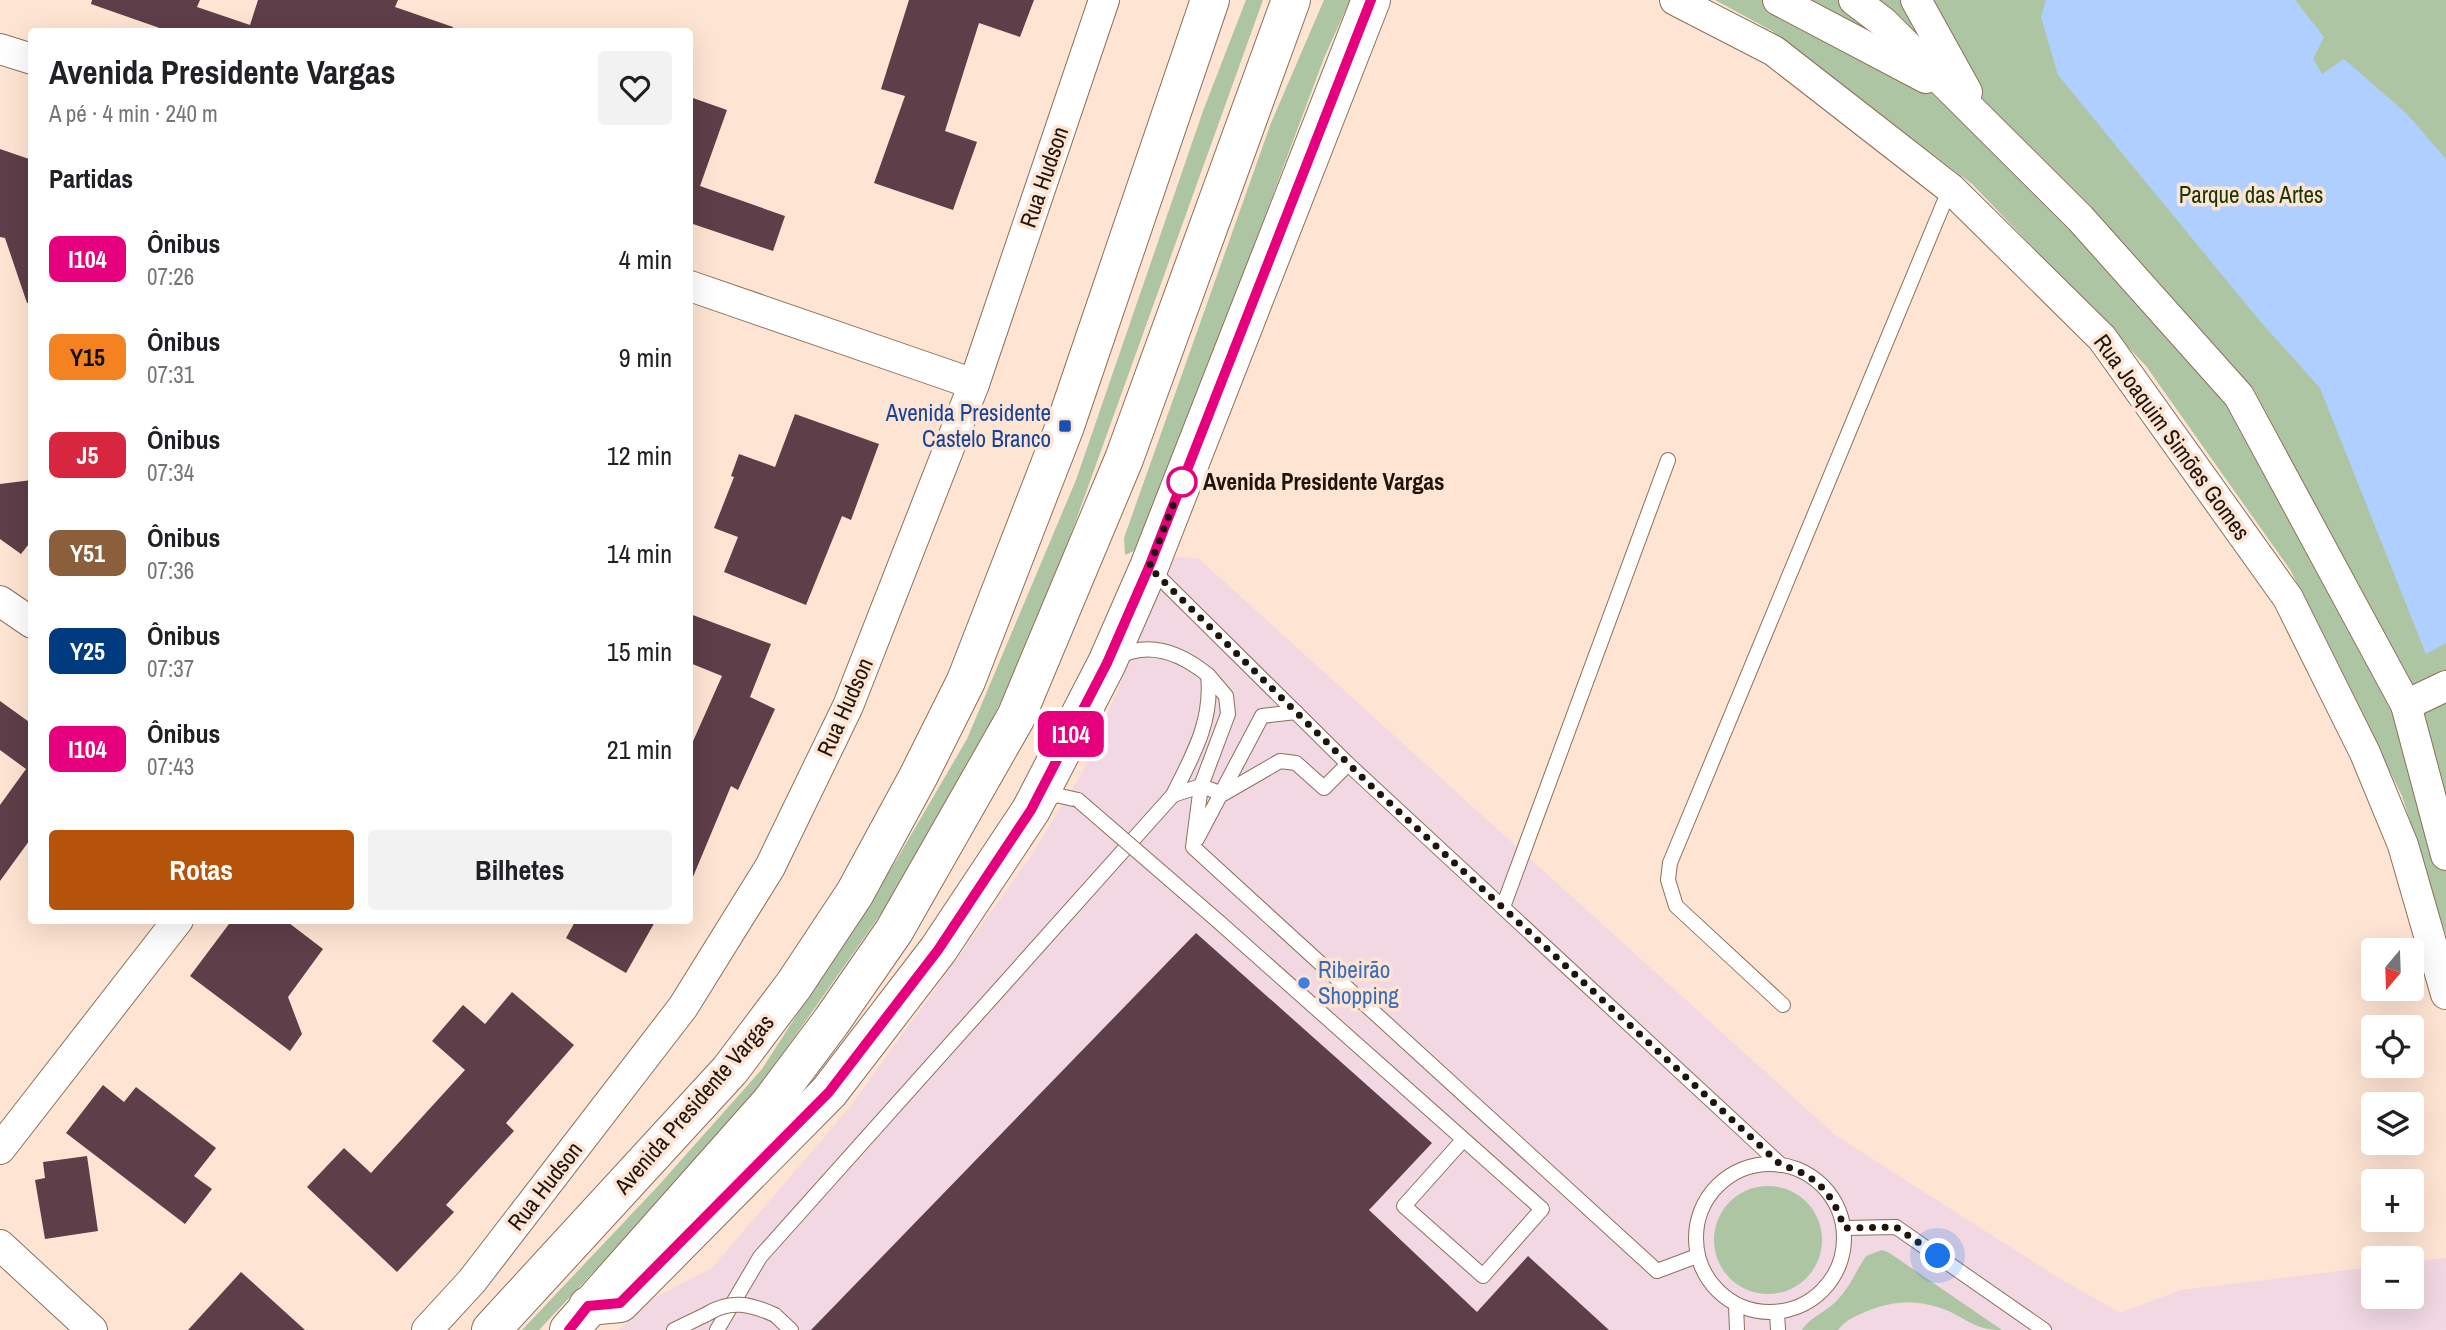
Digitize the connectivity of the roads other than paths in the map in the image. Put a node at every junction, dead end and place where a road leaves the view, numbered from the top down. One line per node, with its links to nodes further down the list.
1 (1104, 0): 15 (street, Rua Hudson)
2 (1210, 0): 47 (main road, Avenida Presidente Vargas)
3 (1290, 0): 44 (main road)
4 (1371, 0): 17 (main road)
5 (1675, 0): 13 (street, Rua Joaquim Simões Gomes)
6 (1778, 0): 11 (street)
7 (1854, 0): 11 (street)
8 (1916, 0): 12 (street)
9 (0, 49): 10 (street)
10 (28, 58)
11 (1954, 93): 12 (street)
12 (1984, 122): 23 (street)
13 (1950, 188): 34 (street, Rua Joaquim Simões Gomes); 35 (lane)
14 (693, 287): 15 (street)
15 (974, 384): 46 (street, Rua Hudson)
16 (1668, 460): 32 (lane)
17 (1149, 567): 20 (main road); 24 (lane)
18 (0, 601): 19 (street)
19 (28, 620)
20 (1107, 663): 21 (lane); 29 (main road)
21 (1208, 675): 26 (lane); 28 (lane)
22 (2446, 686): 23 (street)
23 (2406, 705): 31 (street)
24 (1296, 712): 25 (lane); 27 (lane)
25 (1348, 764): 27 (lane); 32 (lane)
26 (1200, 786): 27 (lane); 28 (lane); 30 (lane)
27 (1223, 794): 30 (lane)
28 (1173, 795): 49 (lane)
29 (1031, 810): 36 (lane, bridge); 44 (main road)
30 (1193, 847): 41 (lane)
31 (2446, 855)
32 (1503, 907): 38 (lane)
33 (175, 924): 37 (street)
34 (2446, 995)
35 (1783, 1005)
36 (1463, 1140): 36 (lane)
37 (0, 1149)
38 (1781, 1165): 39 (lane); 41 (lane)
39 (1844, 1228): 43 (lane); 53 (lane)
40 (0, 1245): 45 (street)
41 (1698, 1256): 42 (lane)
42 (1736, 1304): 43 (lane); 51 (lane)
43 (1777, 1312): 52 (lane)
44 (579, 1318)
45 (92, 1330)
46 (427, 1330)
47 (491, 1330)
48 (674, 1330): 50 (lane, bridge)
49 (717, 1330)
50 (791, 1330)
51 (1737, 1330)
52 (1778, 1330)
53 (2044, 1330)

